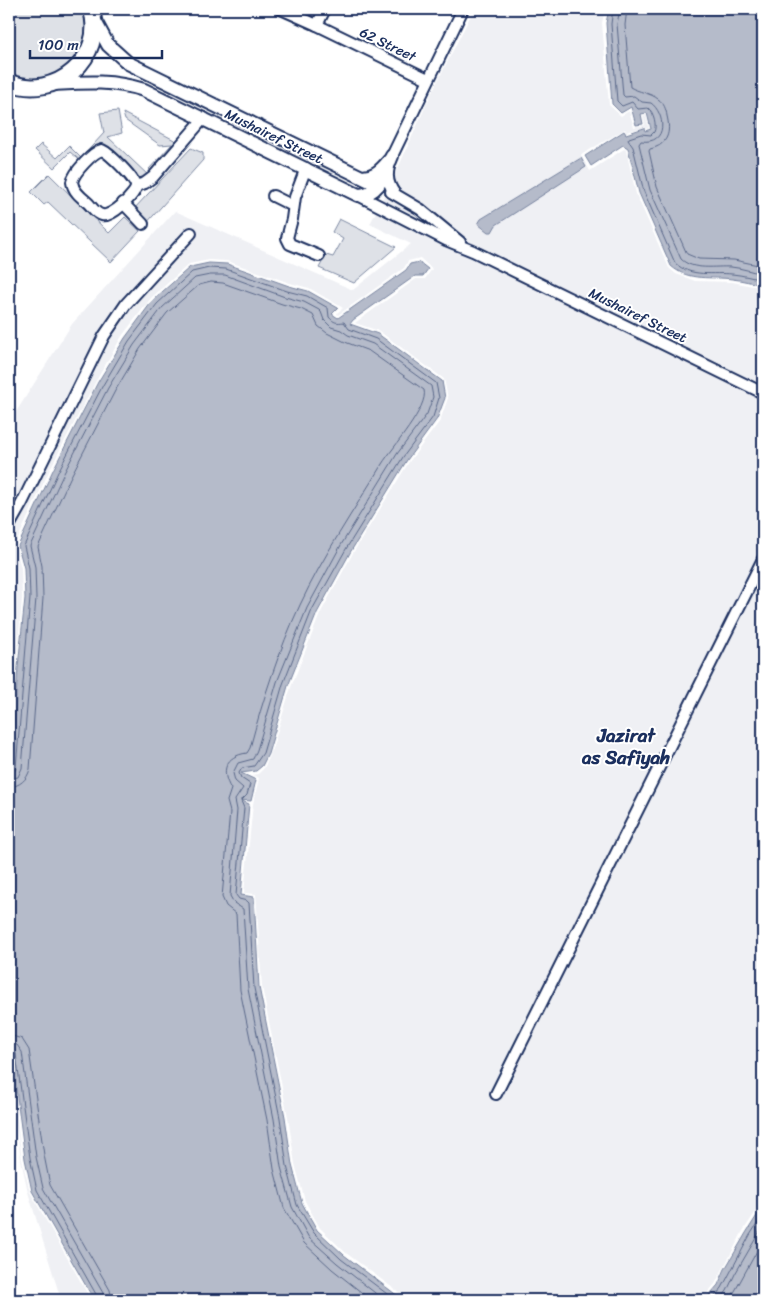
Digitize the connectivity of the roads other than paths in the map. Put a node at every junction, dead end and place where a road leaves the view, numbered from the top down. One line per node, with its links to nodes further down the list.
1 (281, 9): 5 (street, 62 Street)
2 (325, 9): 5 (street)
3 (463, 9): 6 (street)
4 (92, 13): 8 (main road); 14 (street, Mushairef Street)
5 (318, 25): 6 (street, 62 Street)
6 (428, 79): 12 (street)
7 (9, 82): 9 (main road)
8 (54, 84): 9 (main road); 11 (street, Mushairef Street)
9 (30, 87): 10 (main road)
10 (9, 92)
11 (204, 118): 13 (street, Mushairef Street); 16 (street)
12 (392, 156): 14 (street); 15 (street); 18 (street)
13 (306, 168): 17 (street, Mushairef Street); 21 (street)
14 (360, 176): 15 (street, Mushairef Street)
15 (378, 185): 17 (street); 18 (street, Mushairef Street)
16 (136, 186): 20 (street); 20 (street)
17 (358, 194): 24 (street, Mushairef Street)
18 (395, 194): 24 (street, Mushairef Street)
19 (273, 196): 21 (street)
20 (123, 203): 22 (street)
21 (293, 206): 25 (street)
22 (143, 224)
23 (191, 233): 27 (street)
24 (473, 251): 26 (street, Mushairef Street)
25 (319, 256)
26 (763, 393)
27 (9, 526)
28 (763, 559): 29 (street)
29 (496, 1094)

